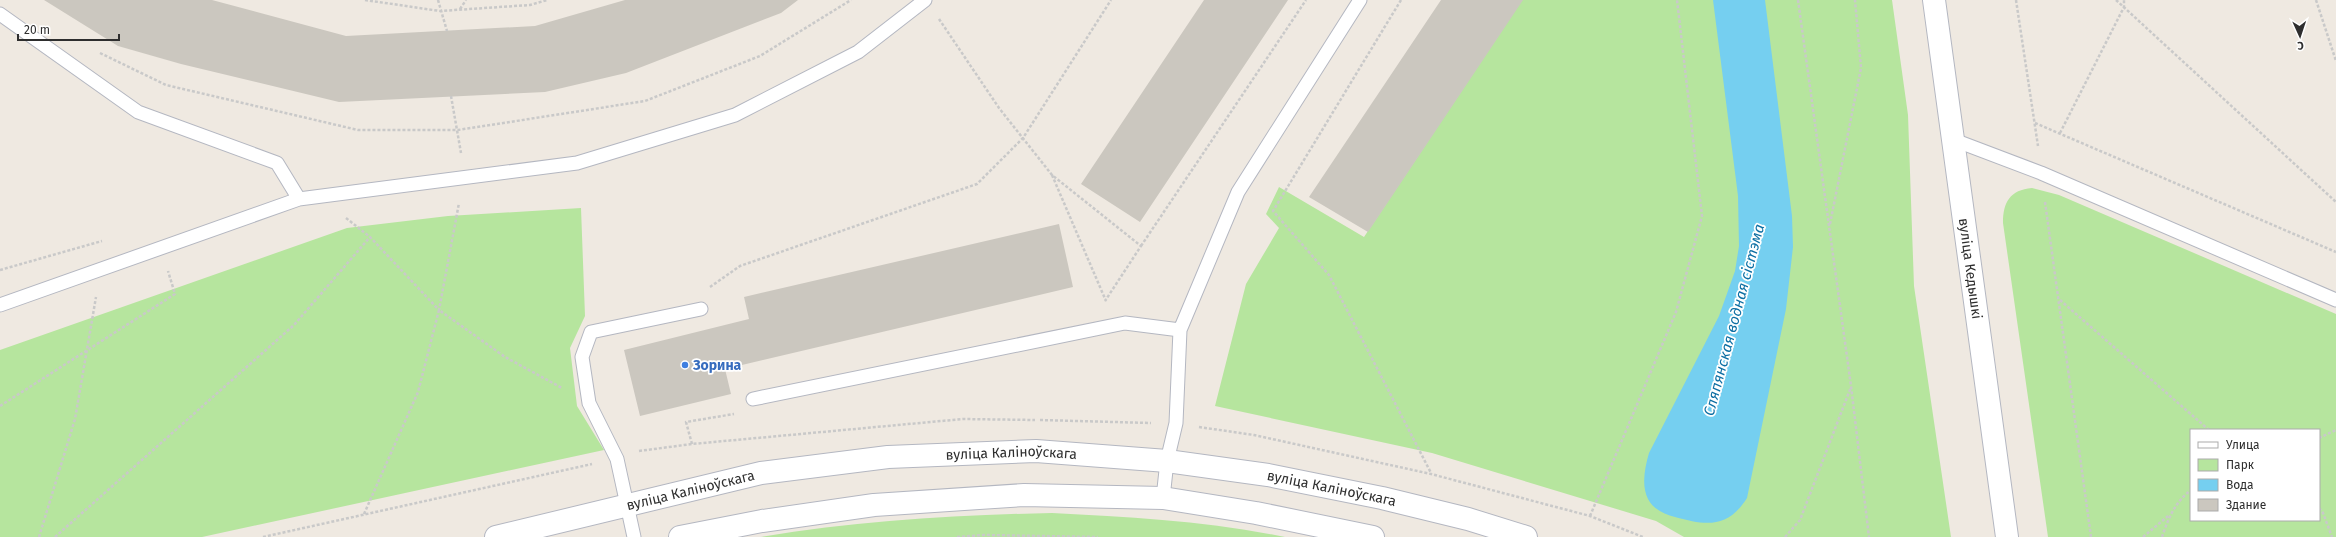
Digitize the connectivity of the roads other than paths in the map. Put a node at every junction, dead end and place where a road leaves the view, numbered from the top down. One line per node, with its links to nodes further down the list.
1 (925, 0): 6 (lane)
2 (1360, 0): 10 (lane)
3 (1934, 0): 5 (main road, вуліца Кедышкі)
4 (0, 14): 6 (lane)
5 (1954, 140): 7 (lane); 20 (main road, вуліца Кедышкі)
6 (299, 198): 8 (lane)
7 (2336, 300)
8 (0, 305)
9 (700, 309): 14 (lane)
10 (1180, 330): 11 (lane); 12 (lane)
11 (753, 399)
12 (1167, 461): 13 (lane); 14 (main road, вуліца Каліноўскага); 19 (main road, вуліца Каліноўскага)
13 (1163, 498): 17 (main road); 18 (main road)
14 (628, 503): 15 (main road, вуліца Каліноўскага); 16 (lane)
15 (496, 537)
16 (634, 537)
17 (680, 537)
18 (1373, 537)
19 (1526, 537)
20 (2007, 537)

